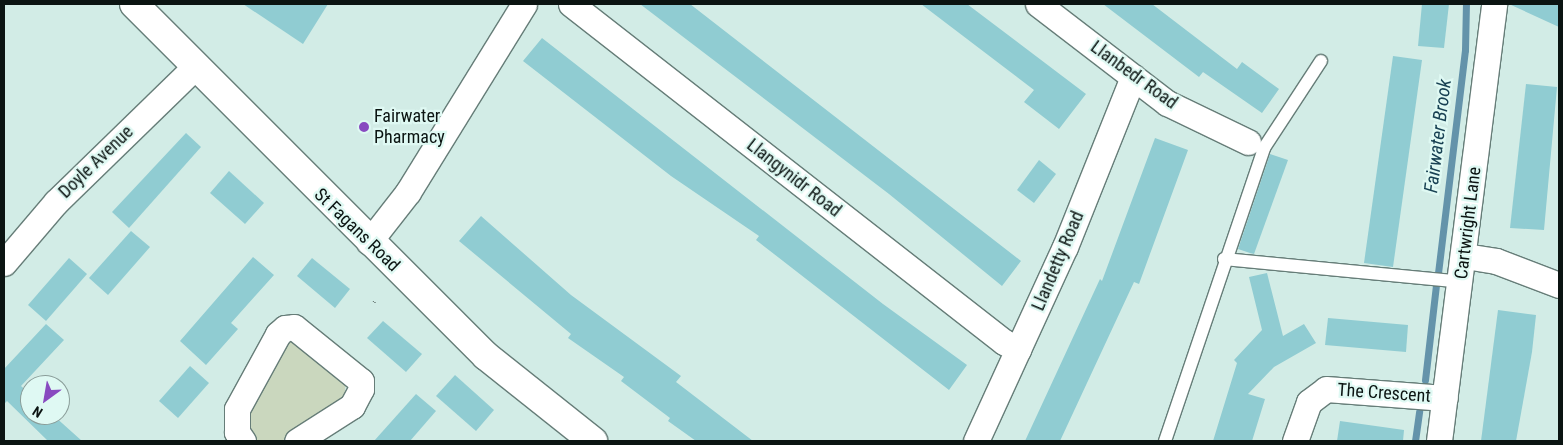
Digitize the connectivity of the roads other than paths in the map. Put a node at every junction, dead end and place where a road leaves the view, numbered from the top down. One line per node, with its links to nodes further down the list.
1 (134, 4): 7 (street, St Fagans Road)
2 (524, 4): 10 (street)
3 (571, 4): 16 (street, Llangynidr Road)
4 (1038, 4): 8 (street, Llanbedr Road)
5 (1494, 4): 11 (street, Cartwright Lane)
6 (1322, 61): 9 (lane)
7 (195, 67): 10 (street, St Fagans Road); 13 (street, Doyle Avenue)
8 (1133, 77): 9 (street, Llanbedr Road); 16 (street, Llandetty Road)
9 (1256, 145): 12 (lane)
10 (369, 242): 20 (street, St Fagans Road)
11 (1465, 256): 14 (street, Cartwright Lane); 15 (street)
12 (1224, 259): 14 (lane); 22 (lane)
13 (4, 263)
14 (1461, 282): 17 (street, Cartwright Lane)
15 (1559, 285)
16 (1018, 349): 21 (street, Llandetty Road)
17 (1446, 398): 23 (street, The Crescent); 24 (street, Cartwright Lane)
18 (243, 441): 19 (street)
19 (297, 441)
20 (593, 441)
21 (976, 441)
22 (1165, 441)
23 (1295, 441)
24 (1439, 441)

